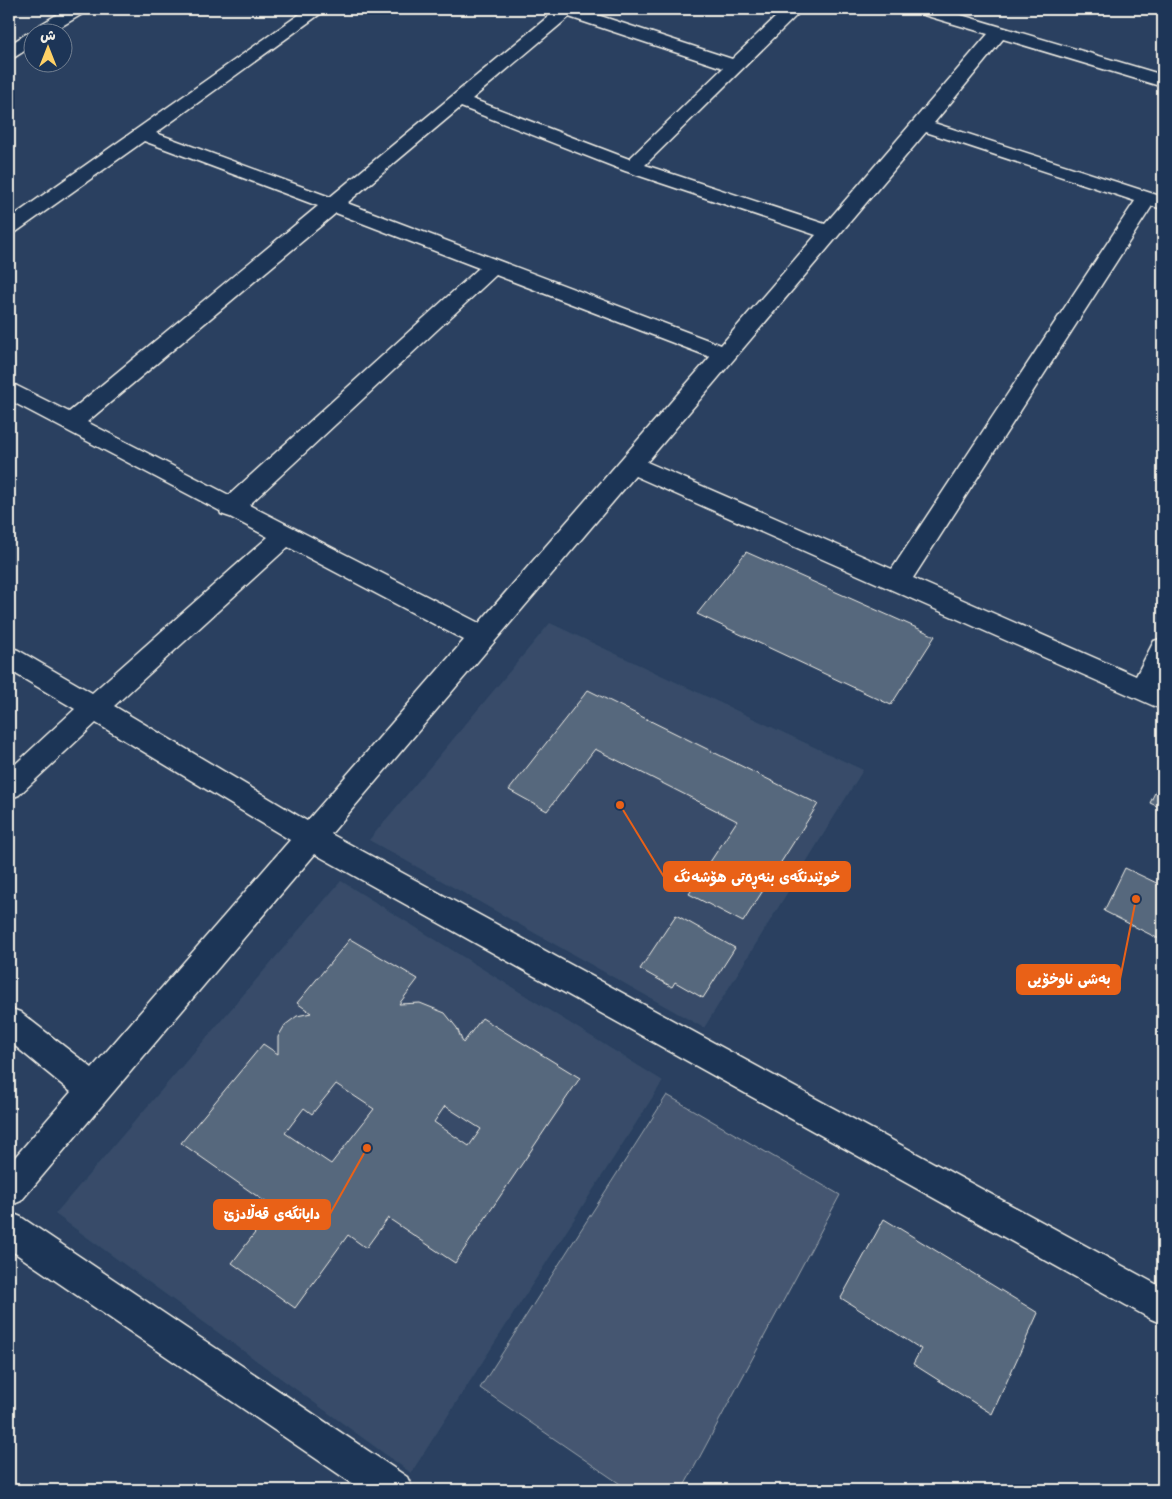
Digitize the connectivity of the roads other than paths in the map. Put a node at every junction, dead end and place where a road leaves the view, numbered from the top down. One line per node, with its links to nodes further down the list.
1 (78, 9): 6 (street)
2 (318, 9): 12 (street)
3 (794, 9): 8 (street)
4 (923, 9): 7 (street)
5 (564, 10): 8 (street); 10 (street)
6 (57, 22)
7 (999, 32): 9 (street); 11 (street)
8 (735, 66): 13 (street)
9 (1163, 82)
10 (460, 100): 13 (street); 15 (street)
11 (922, 125): 14 (street); 17 (street)
12 (142, 134): 15 (street); 16 (street)
13 (632, 167): 17 (street)
14 (1155, 200): 25 (street)
15 (334, 204): 18 (street); 21 (street)
16 (10, 226)
17 (828, 232): 19 (street)
18 (492, 267): 19 (street); 23 (street)
19 (724, 354): 22 (street)
20 (9, 391): 21 (street)
21 (71, 423): 23 (street)
22 (629, 464): 25 (street); 26 (street)
23 (230, 508): 24 (street)
24 (286, 536): 26 (street); 30 (street)
25 (897, 582): 29 (street)
26 (482, 637): 32 (street)
27 (1163, 648): 29 (street)
28 (9, 657): 30 (street)
29 (1152, 695)
30 (94, 708): 31 (street); 32 (street)
31 (9, 787)
32 (310, 837): 34 (street); 37 (street)
33 (9, 1022): 34 (street)
34 (94, 1090): 35 (street)
35 (9, 1189)
36 (9, 1229): 38 (street)
37 (1163, 1307)
38 (394, 1490)

